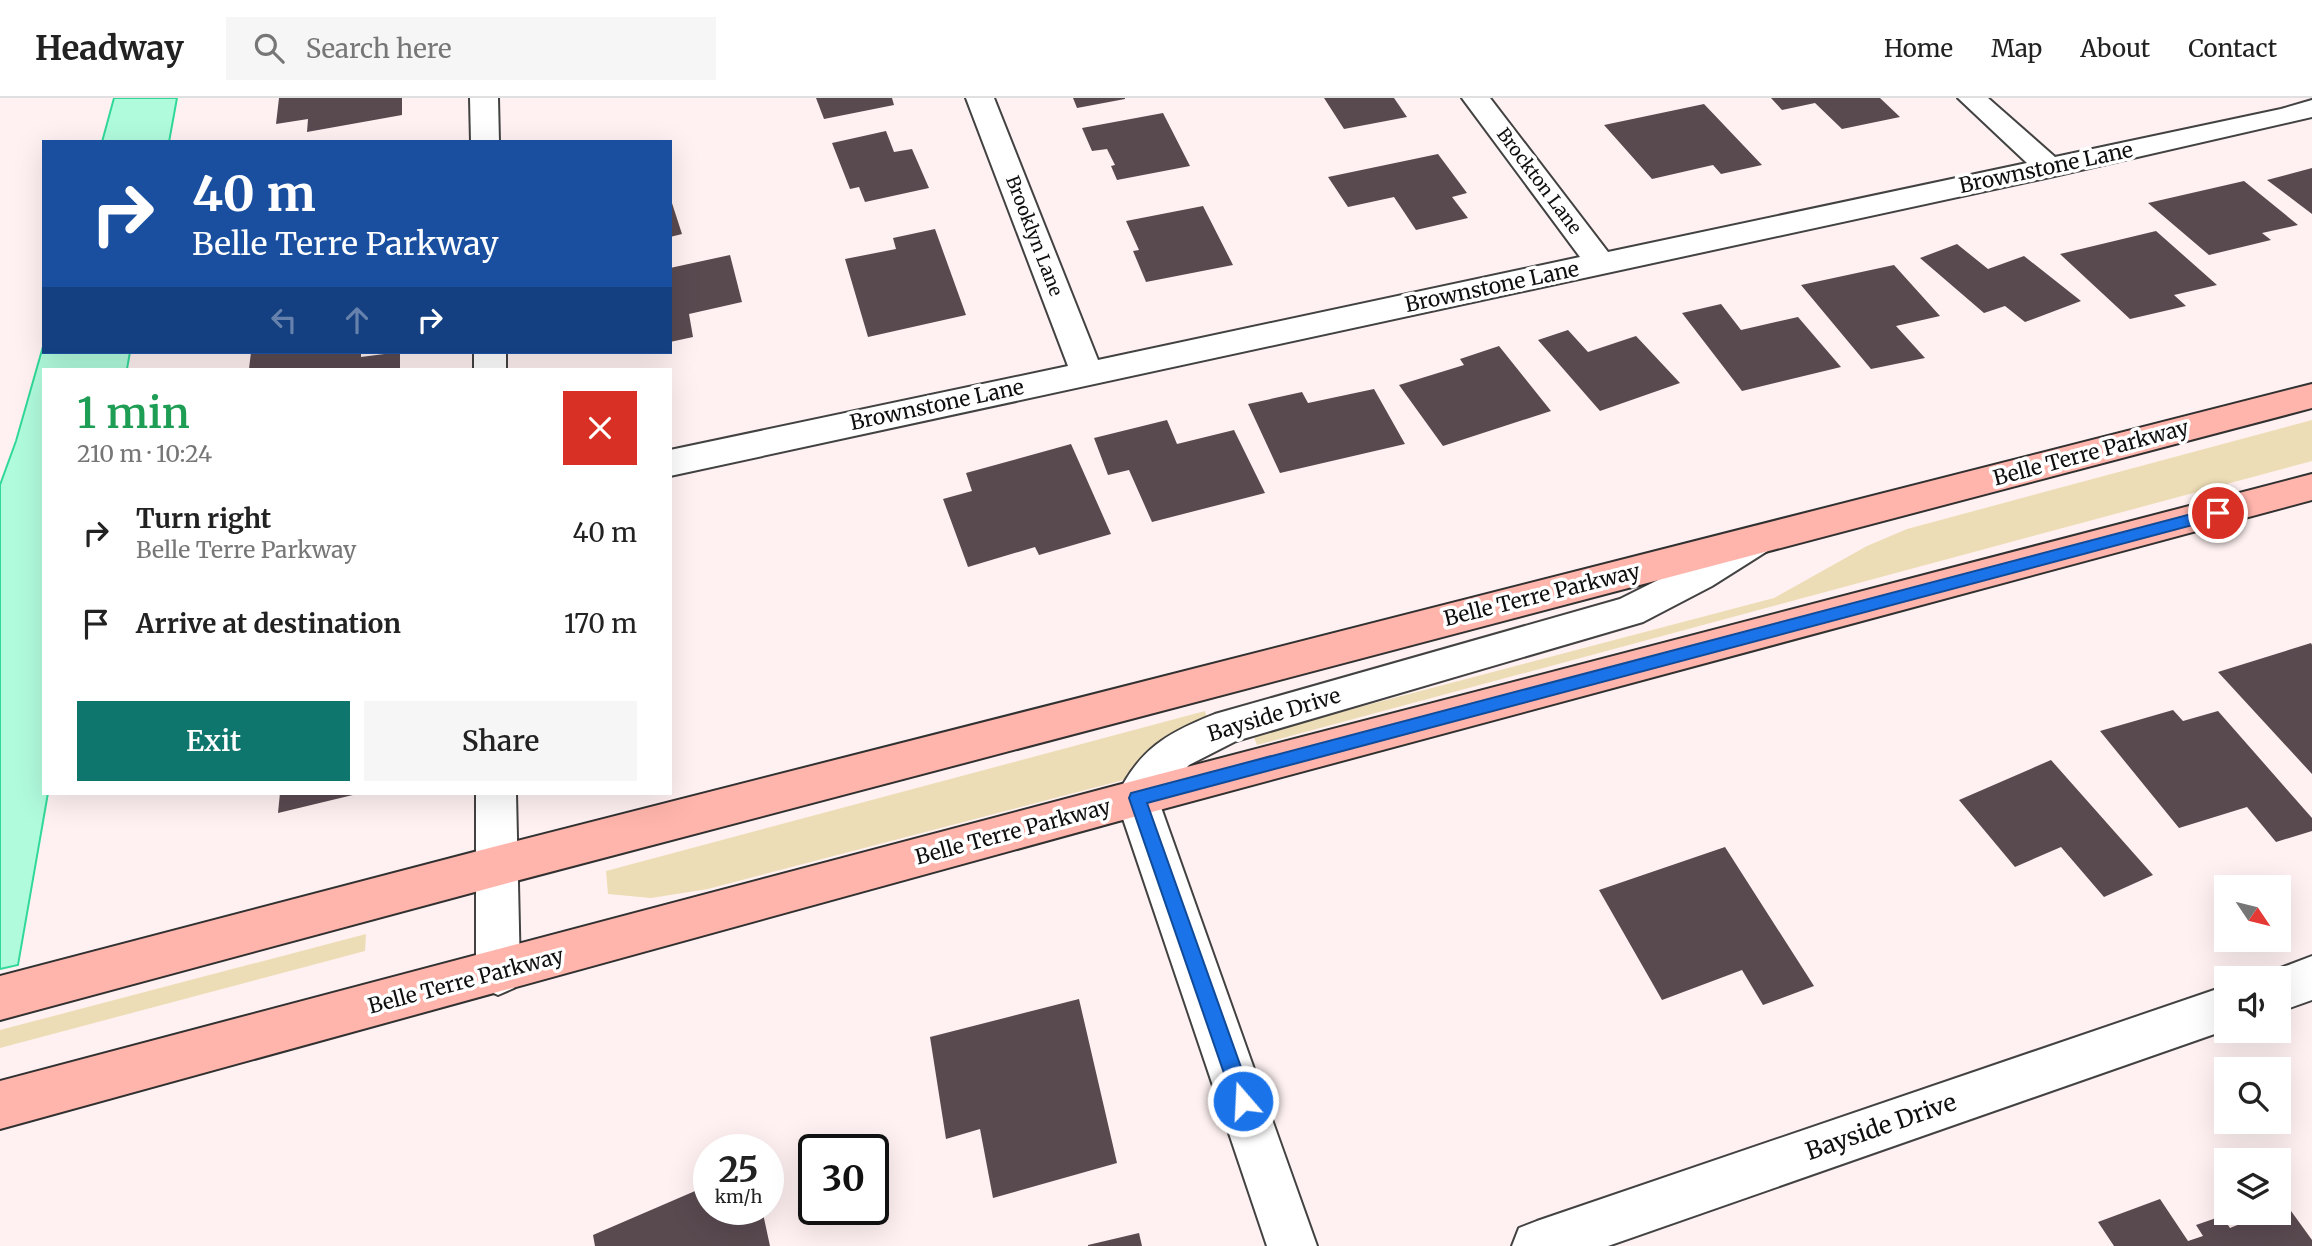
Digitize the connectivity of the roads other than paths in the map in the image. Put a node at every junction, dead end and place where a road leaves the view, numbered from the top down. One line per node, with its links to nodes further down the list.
1 (484, 98): 6 (street)
2 (981, 98): 9 (street, Brooklyn Lane)
3 (1476, 98): 8 (street, Brockton Lane)
4 (1972, 98): 7 (street)
5 (2312, 108): 7 (street, Brownstone Lane)
6 (485, 140)
7 (2050, 168): 8 (street, Brownstone Lane)
8 (1601, 264): 9 (street, Brownstone Lane)
9 (1087, 373): 11 (street, Brownstone Lane)
10 (2312, 396): 13 (main road, Belle Terre Parkway)
11 (672, 463)
12 (2312, 487): 15 (main road, Belle Terre Parkway)
13 (1756, 540): 15 (street, Bayside Drive); 16 (main road, Belle Terre Parkway)
14 (496, 795): 16 (street)
15 (1137, 798): 17 (main road, Belle Terre Parkway); 23 (street)
16 (497, 866): 17 (street); 20 (main road, Belle Terre Parkway)
17 (498, 973): 22 (main road, Belle Terre Parkway)
18 (2312, 978): 19 (street)
19 (2291, 985)
20 (0, 998)
21 (2214, 1012): 24 (street, Bayside Drive)
22 (0, 1105)
23 (1292, 1246)
24 (1537, 1246)

